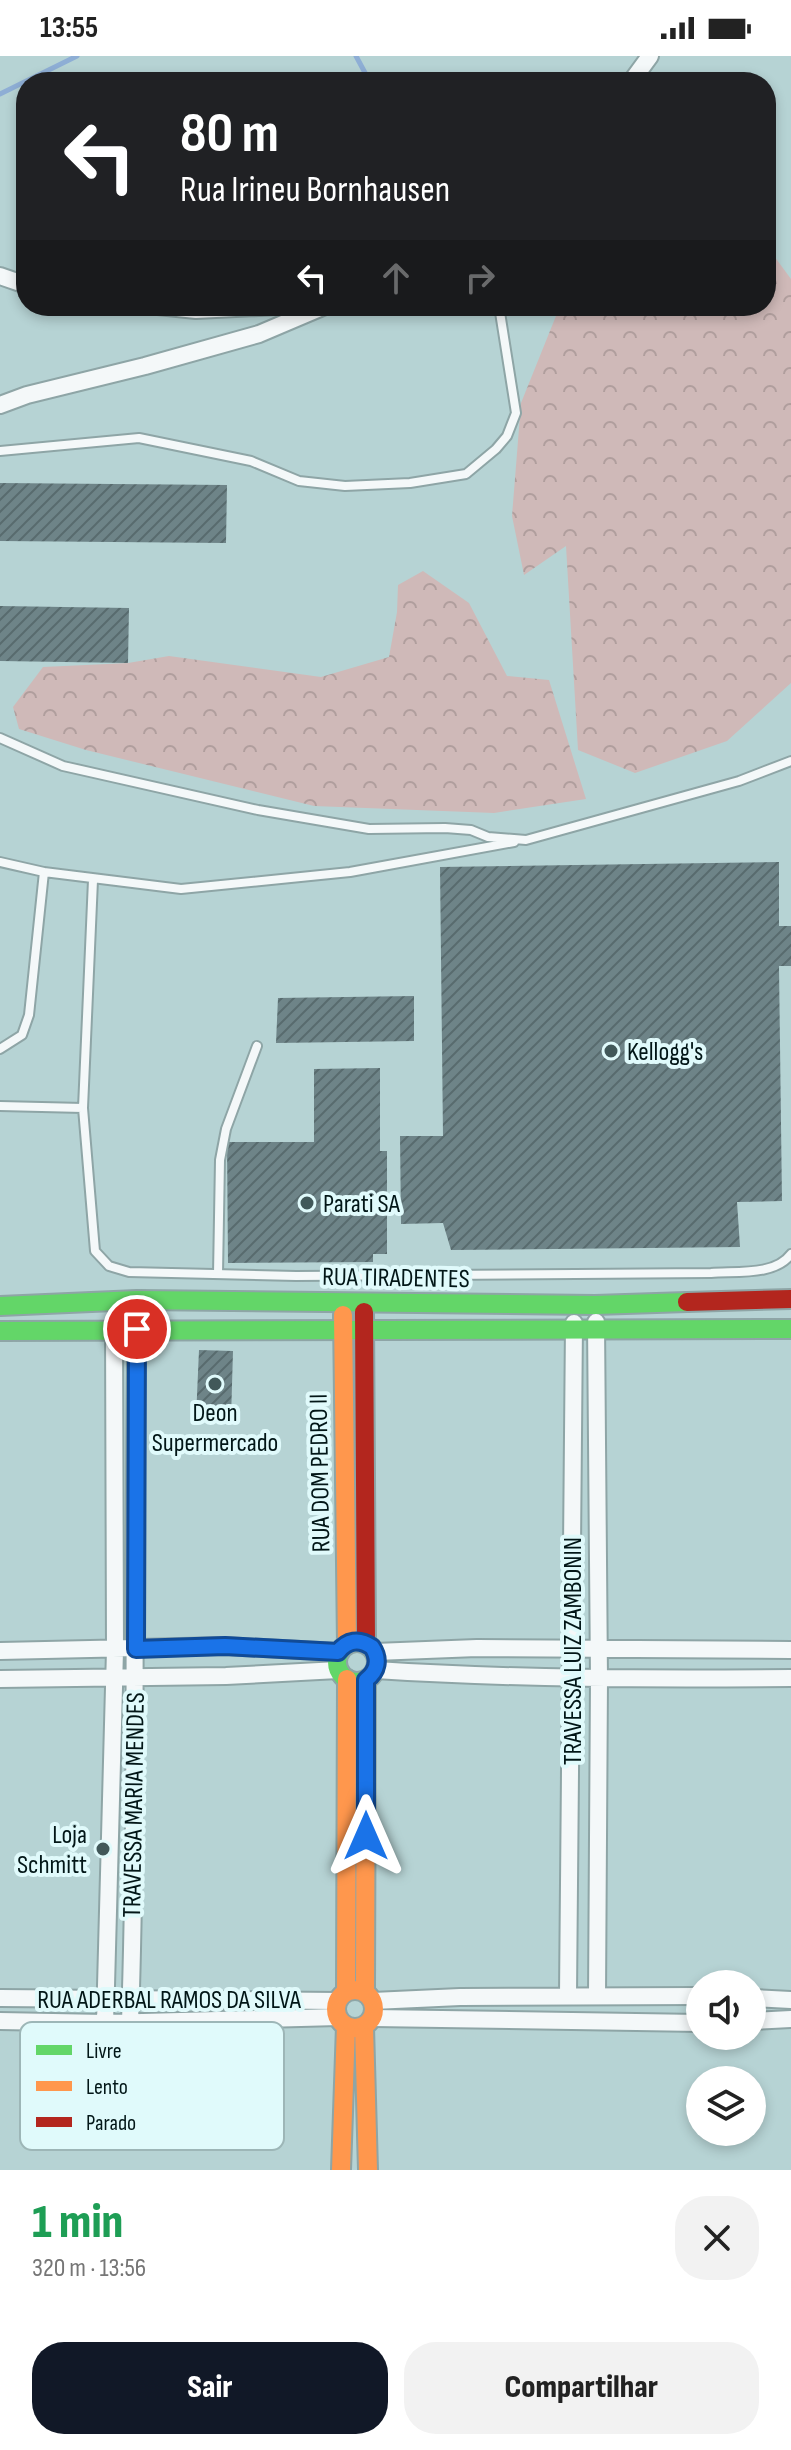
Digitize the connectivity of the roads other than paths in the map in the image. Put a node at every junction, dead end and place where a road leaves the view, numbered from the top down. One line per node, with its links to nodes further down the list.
1 (301, 316): 3 (street)
2 (501, 316): 4 (lane)
3 (0, 405)
4 (0, 451)
5 (0, 738): 7 (lane)
6 (791, 761): 7 (lane)
7 (526, 840): 10 (lane)
8 (0, 862): 9 (lane)
9 (44, 872): 10 (lane); 12 (lane)
10 (93, 880): 14 (lane)
11 (257, 1046): 16 (lane)
12 (0, 1049)
13 (0, 1106): 14 (lane)
14 (83, 1108): 16 (lane)
15 (791, 1254): 16 (lane)
16 (218, 1274)
17 (791, 1299): 23 (main road, RUA TIRADENTES)
18 (137, 1300): 19 (main road, RUA TIRADENTES); 20 (main road, RUA TIRADENTES); 26 (street, TRAVESSA MARIA MENDES)
19 (114, 1302): 24 (main road, RUA TIRADENTES); 28 (street, TRAVESSA MARIA MENDES)
20 (343, 1302): 21 (main road, RUA TIRADENTES); 29 (main road, RUA DOM PEDRO II)
21 (363, 1303): 22 (main road, RUA TIRADENTES); 30 (main road, RUA DOM PEDRO II)
22 (575, 1305): 23 (main road, RUA TIRADENTES); 31 (street, TRAVESSA LUIZ ZAMBONIN)
23 (595, 1305): 25 (street, TRAVESSA LUIZ ZAMBONIN)
24 (0, 1306)
25 (597, 1328): 27 (main road, RUA TIRADENTES); 31 (main road, RUA TIRADENTES); 36 (street, TRAVESSA LUIZ ZAMBONIN)
26 (137, 1329): 28 (main road, RUA TIRADENTES); 29 (main road, RUA TIRADENTES); 33 (street, TRAVESSA MARIA MENDES)
27 (791, 1329)
28 (114, 1330): 32 (main road, RUA TIRADENTES); 34 (street, TRAVESSA MARIA MENDES)
29 (342, 1330): 30 (main road, RUA TIRADENTES); 46 (main road, RUA DOM PEDRO II)
30 (364, 1330): 31 (main road, RUA TIRADENTES); 46 (main road, RUA DOM PEDRO II)
31 (573, 1330): 35 (street, TRAVESSA LUIZ ZAMBONIN)
32 (0, 1331)
33 (135, 1419): 34 (street); 41 (street, TRAVESSA MARIA MENDES)
34 (114, 1423): 43 (street, TRAVESSA MARIA MENDES)
35 (572, 1442): 36 (street); 39 (street, TRAVESSA LUIZ ZAMBONIN)
36 (597, 1443): 40 (street, TRAVESSA LUIZ ZAMBONIN)
37 (225, 1646): 41 (street); 46 (street); 48 (street)
38 (477, 1648): 39 (street); 46 (street); 49 (street)
39 (573, 1648): 40 (street); 50 (street, TRAVESSA LUIZ ZAMBONIN)
40 (598, 1648): 42 (street); 54 (street, TRAVESSA LUIZ ZAMBONIN)
41 (136, 1649): 43 (street); 47 (street, TRAVESSA MARIA MENDES)
42 (682, 1649): 44 (street); 55 (street)
43 (115, 1650): 45 (street); 51 (street, TRAVESSA MARIA MENDES)
44 (791, 1650)
45 (0, 1651)
46 (357, 1661): 48 (street); 49 (street); 66 (main road, RUA DOM PEDRO II)
47 (134, 1676): 48 (street); 51 (street); 63 (street, TRAVESSA MARIA MENDES)
48 (226, 1676)
49 (477, 1677): 50 (street)
50 (572, 1677): 54 (street); 57 (street, TRAVESSA LUIZ ZAMBONIN)
51 (112, 1678): 53 (street); 62 (street, TRAVESSA MARIA MENDES)
52 (791, 1678): 55 (street)
53 (0, 1679)
54 (599, 1679): 55 (street); 56 (street, TRAVESSA LUIZ ZAMBONIN)
55 (682, 1679)
56 (598, 1870): 57 (street); 59 (street, TRAVESSA LUIZ ZAMBONIN)
57 (570, 1872): 58 (street, TRAVESSA LUIZ ZAMBONIN)
58 (568, 1996): 59 (street, RUA ADERBAL RAMOS DA SILVA); 66 (street, RUA ADERBAL RAMOS DA SILVA)
59 (597, 1996): 60 (street, RUA ADERBAL RAMOS DA SILVA)
60 (686, 1996)
61 (0, 1998): 62 (street, RUA ADERBAL RAMOS DA SILVA)
62 (106, 1998): 63 (street, RUA ADERBAL RAMOS DA SILVA); 71 (street, TRAVESSA MARIA MENDES)
63 (131, 1998): 66 (street, RUA ADERBAL RAMOS DA SILVA); 72 (street, TRAVESSA MARIA MENDES)
64 (766, 1999): 65 (street)
65 (791, 2000)
66 (355, 2009): 72 (street, RUA ADERBAL RAMOS DA SILVA); 73 (street, RUA ADERBAL RAMOS DA SILVA); 74 (main road, RUA DOM PEDRO II); 75 (main road, RUA DOM PEDRO II)
67 (791, 2019): 68 (street)
68 (766, 2020)
69 (0, 2021): 70 (street, RUA ADERBAL RAMOS DA SILVA)
70 (52, 2022)
71 (105, 2022)
72 (130, 2022)
73 (686, 2023)
74 (341, 2169): 75 (main road)
75 (368, 2169)

